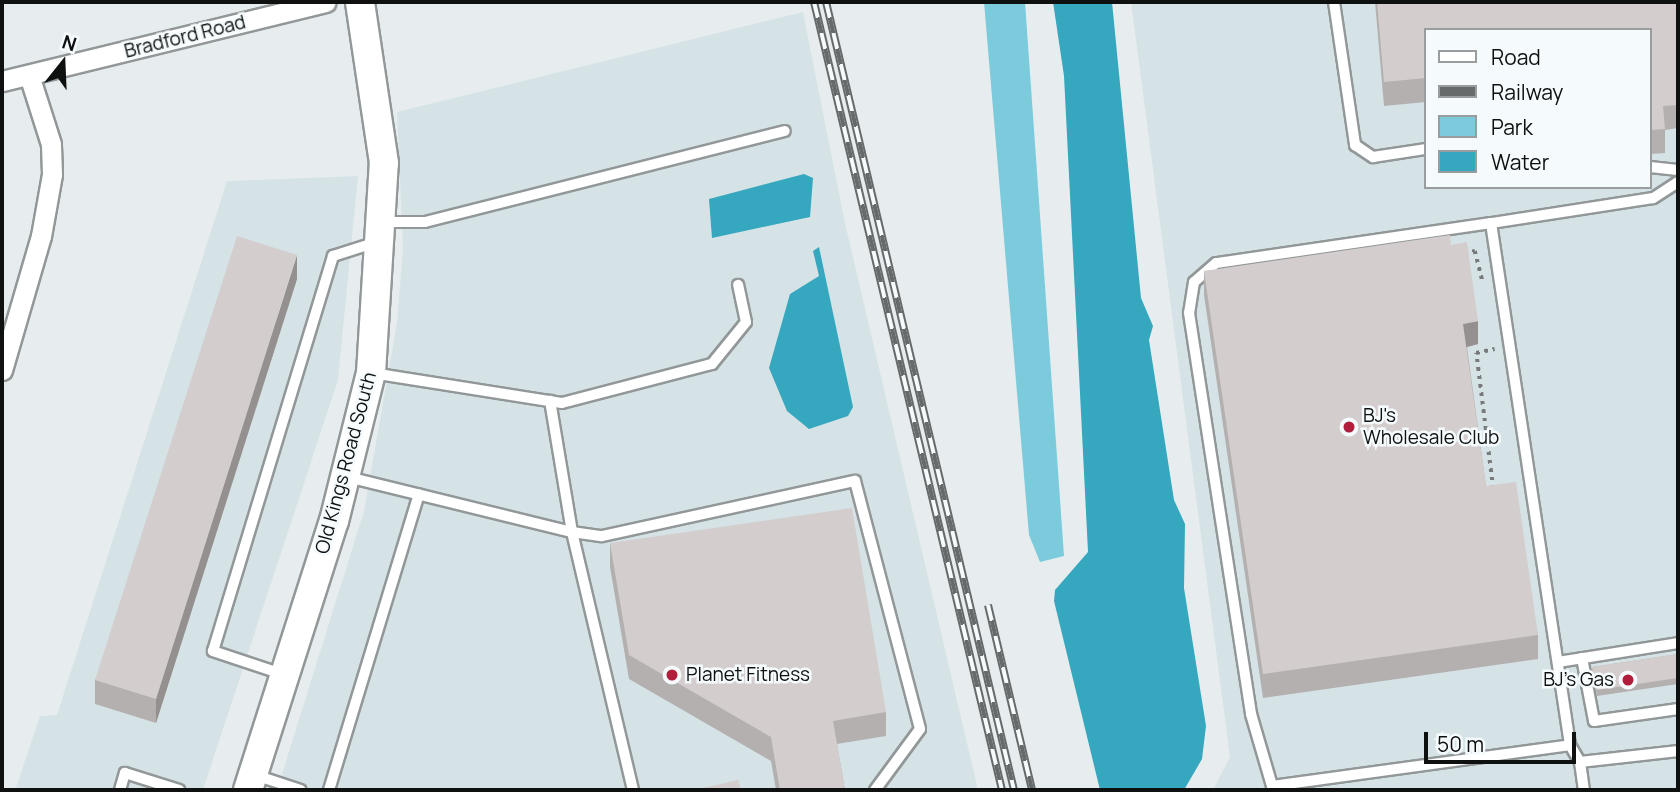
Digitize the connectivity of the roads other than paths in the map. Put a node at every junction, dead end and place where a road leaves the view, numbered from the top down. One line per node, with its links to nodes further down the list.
1 (326, 2): 4 (street, Bradford Road)
2 (360, 2): 12 (street, Old Kings Road South)
3 (1335, 2): 7 (lane)
4 (29, 75): 5 (street, Bradford Road); 14 (street)
5 (2, 81)
6 (785, 131): 12 (lane)
7 (1424, 149)
8 (1652, 167): 9 (lane)
9 (1678, 170)
10 (1678, 182): 11 (lane)
11 (1491, 223): 22 (lane); 29 (lane)
12 (381, 232): 15 (street, Old Kings Road South); 23 (lane)
13 (738, 285): 16 (lane)
14 (2, 370)
15 (372, 373): 16 (lane); 17 (street, Old Kings Road South)
16 (550, 401): 19 (lane)
17 (346, 476): 18 (lane); 23 (street, Old Kings Road South)
18 (419, 494): 19 (lane); 33 (lane)
19 (572, 532): 34 (lane); 35 (lane)
20 (1678, 643): 21 (lane)
21 (1582, 658): 22 (lane); 24 (lane)
22 (1558, 662): 25 (lane)
23 (285, 675): 28 (street, Old Kings Road South)
24 (1678, 709)
25 (1570, 745): 27 (lane); 29 (lane)
26 (1678, 751): 27 (lane)
27 (1580, 762): 36 (lane)
28 (251, 782): 32 (lane)
29 (1272, 788)
30 (172, 789): 31 (lane)
31 (120, 790)
32 (301, 790)
33 (329, 790)
34 (633, 790)
35 (875, 790)
36 (1584, 790)

